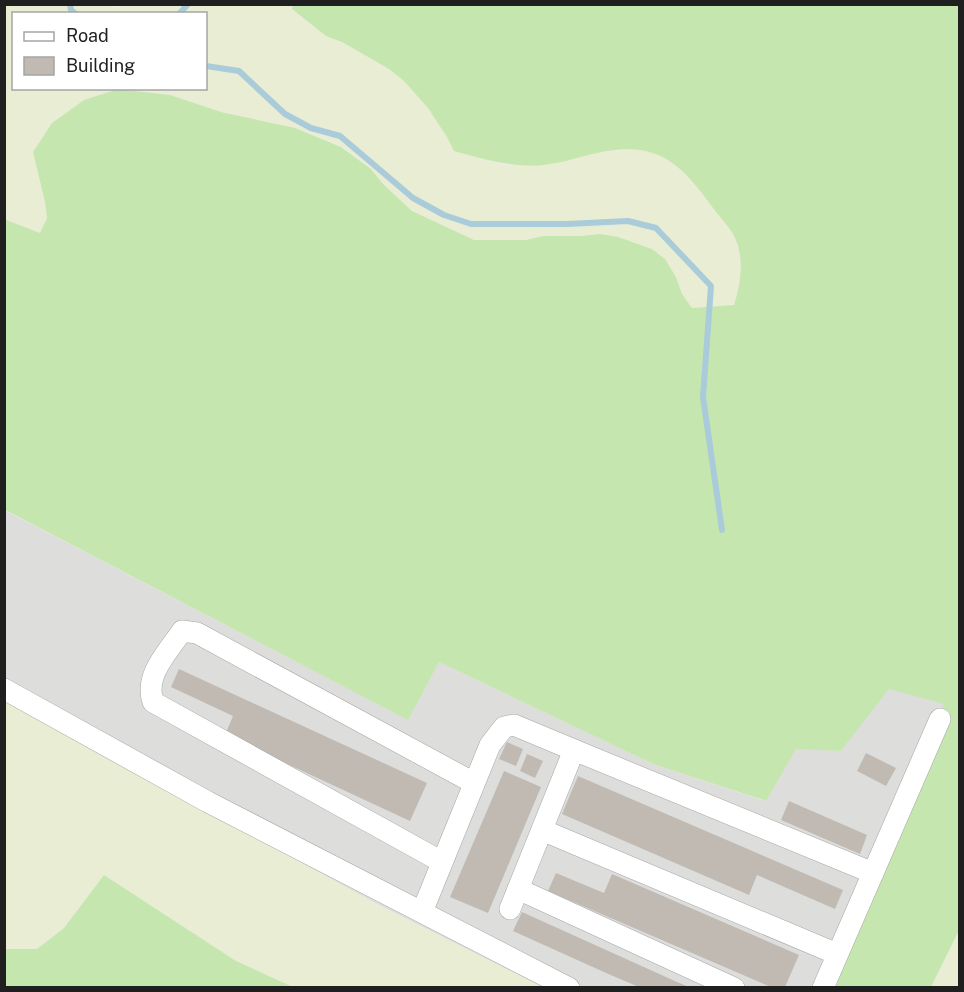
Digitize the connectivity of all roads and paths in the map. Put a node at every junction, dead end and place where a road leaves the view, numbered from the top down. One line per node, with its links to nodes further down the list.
1 (4, 689): 10 (street)
2 (940, 719): 7 (street)
3 (574, 750): 4 (street); 5 (street); 7 (street)
4 (474, 783): 6 (street); 6 (street)
5 (542, 831): 8 (street); 11 (street)
6 (442, 862): 10 (street)
7 (873, 873): 11 (street)
8 (518, 889): 9 (street); 13 (street)
9 (510, 909)
10 (422, 912): 12 (street)
11 (837, 954): 14 (street)
12 (569, 987)
13 (734, 987)
14 (823, 987)

